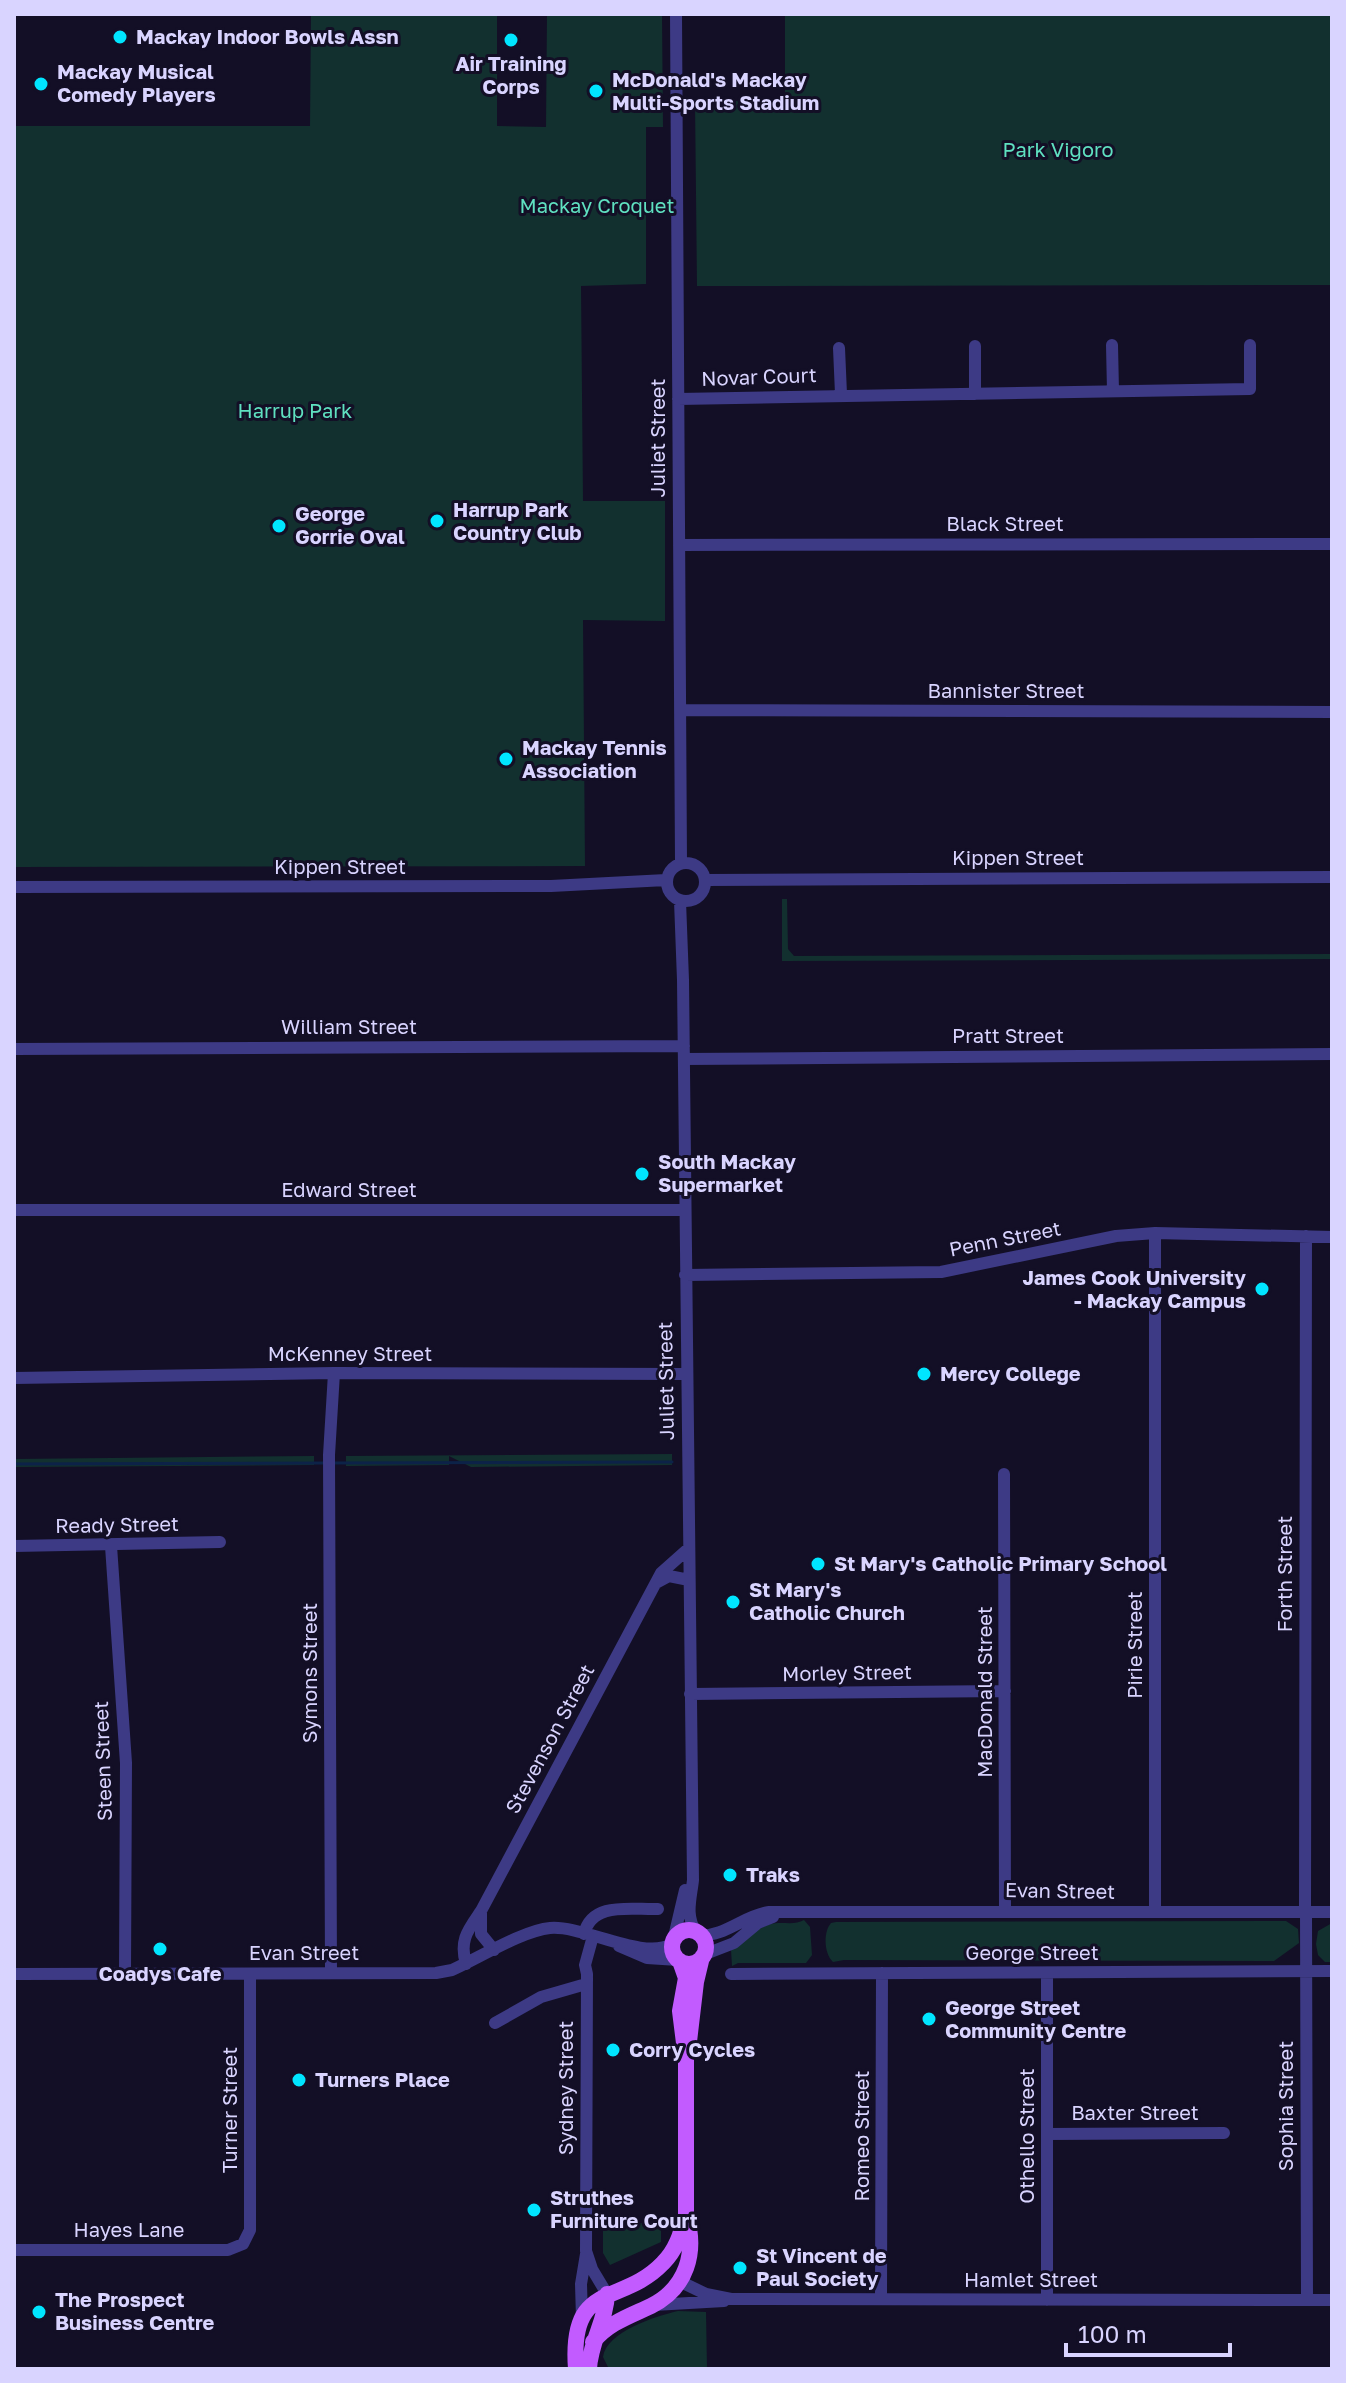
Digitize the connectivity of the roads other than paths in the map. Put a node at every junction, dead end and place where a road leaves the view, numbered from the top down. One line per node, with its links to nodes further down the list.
1 (676, 14): 9 (street, Juliet Street)
2 (1112, 345): 6 (street)
3 (1250, 345): 6 (street, Novar Court)
4 (975, 346): 8 (street)
5 (839, 348): 7 (street, Novar Court)
6 (1113, 391): 8 (street, Novar Court)
7 (841, 394): 8 (street, Novar Court); 9 (street, Novar Court)
8 (975, 394)
9 (678, 399): 11 (street, Juliet Street)
10 (1332, 544): 11 (street, Black Street)
11 (679, 545): 12 (street, Juliet Street)
12 (680, 710): 13 (street, Bannister Street); 14 (street, Juliet Street)
13 (1332, 712)
14 (681, 863): 16 (street); 17 (street)
15 (1332, 877): 17 (street, Kippen Street)
16 (666, 880): 18 (street, Kippen Street); 19 (street)
17 (705, 880): 19 (street)
18 (14, 887)
19 (680, 901): 21 (street, Juliet Street)
20 (14, 1049): 21 (street, William Street)
21 (684, 1052): 22 (street, Pratt Street); 24 (street, Juliet Street)
22 (1332, 1054)
23 (14, 1210): 24 (street, Edward Street)
24 (684, 1210): 28 (street, Juliet Street)
25 (1155, 1233): 26 (street, Penn Street); 28 (street, Penn Street); 47 (street, Pirie Street)
26 (1306, 1236): 27 (street, Penn Street); 46 (street, Forth Street)
27 (1332, 1237)
28 (685, 1275): 30 (street, Juliet Street)
29 (334, 1373): 30 (street, McKenney Street); 31 (street, McKenney Street); 57 (street, Symons Street)
30 (686, 1374): 36 (street, Juliet Street)
31 (14, 1378)
32 (1004, 1474): 39 (street, MacDonald Street)
33 (220, 1542): 35 (street, Ready Street)
34 (14, 1546): 35 (street, Ready Street)
35 (111, 1546): 61 (street, Steen Street)
36 (688, 1549): 37 (street, Juliet Street); 38 (street, Stevenson Street)
37 (689, 1580): 38 (street); 40 (street, Juliet Street)
38 (654, 1585): 44 (street, Stevenson Street)
39 (1005, 1691): 40 (street, Morley Street); 43 (street, MacDonald Street)
40 (690, 1694): 41 (street, Juliet Street)
41 (691, 1860): 49 (street, Juliet Street); 52 (street, Juliet Street)
42 (658, 1909): 50 (street)
43 (1005, 1910): 45 (street, Evan Street); 47 (street, Evan Street)
44 (481, 1911): 51 (street); 54 (street, Stevenson Street)
45 (787, 1911): 49 (street, Evan Street); 53 (street, Evan Street)
46 (1306, 1911): 47 (street, Evan Street); 48 (street, Evan Street); 55 (street, Sophia Street)
47 (1155, 1912)
48 (1332, 1912)
49 (698, 1933): 52 (main road); 53 (main road)
50 (597, 1938): 51 (street, Evan Street); 52 (street, Evan Street); 64 (street, Sydney Street)
51 (494, 1950): 54 (street, Evan Street)
52 (676, 1952): 53 (main road); 66 (main road, Juliet Street)
53 (703, 1956): 66 (main road, Juliet Street)
54 (466, 1964): 57 (street, Evan Street)
55 (1306, 1971): 56 (street, George Street); 59 (street, George Street); 78 (street, Sophia Street)
56 (1332, 1971)
57 (331, 1973): 62 (street, Evan Street)
58 (882, 1973): 59 (street, George Street); 63 (street, George Street); 76 (street, Romeo Street)
59 (1047, 1973): 68 (street, Othello Street)
60 (14, 1974): 61 (street, Evan Street)
61 (125, 1974): 62 (street, Evan Street)
62 (250, 1974): 70 (street, Turner Street)
63 (731, 1974)
64 (587, 1979): 65 (street); 72 (street, Sydney Street)
65 (495, 2023)
66 (686, 2059): 69 (main road, Juliet Street)
67 (1224, 2133): 68 (street, Baxter Street)
68 (1047, 2134): 77 (street, Othello Street)
69 (686, 2216): 73 (main road, Juliet Street); 74 (main road, Juliet Street)
70 (243, 2244): 71 (street, Hayes Lane)
71 (14, 2250)
72 (586, 2251): 74 (street); 81 (street, Sydney Street)
73 (679, 2281): 74 (main road); 75 (street, Hamlet Street); 80 (main road)
74 (612, 2292): 81 (main road); 82 (main road)
75 (731, 2299): 76 (street, Hamlet Street); 80 (street, Hamlet Street)
76 (881, 2299): 77 (street, Hamlet Street)
77 (1047, 2300): 78 (street, Hamlet Street)
78 (1307, 2300): 79 (street, Hamlet Street)
79 (1332, 2300)
80 (652, 2305): 82 (main road)
81 (582, 2318): 83 (main road)
82 (593, 2342): 84 (main road)
83 (576, 2369)
84 (589, 2369)

